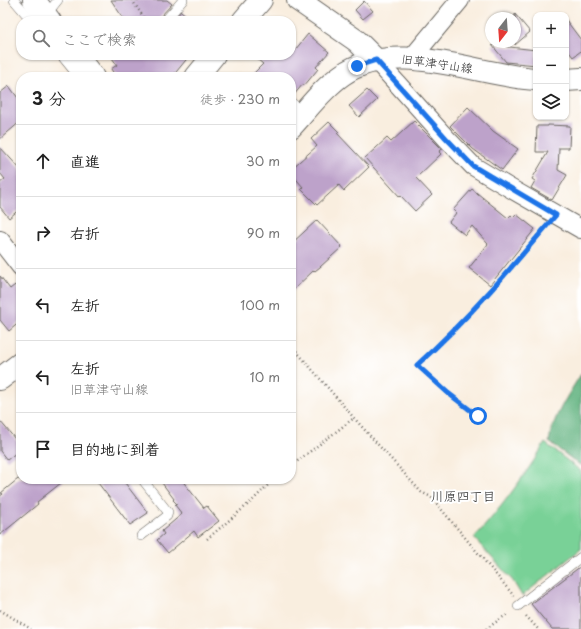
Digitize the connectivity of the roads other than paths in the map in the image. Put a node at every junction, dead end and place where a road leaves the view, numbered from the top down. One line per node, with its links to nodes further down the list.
1 (14, 0): 6 (lane)
2 (183, 0): 7 (lane)
3 (261, 0): 8 (street)
4 (298, 0): 13 (street)
5 (457, 1): 9 (street)
6 (44, 11)
7 (169, 16)
8 (247, 16)
9 (411, 59): 13 (street, 旧草津守山線); 17 (street, 旧草津守山線)
10 (65, 60): 14 (lane)
11 (80, 60): 15 (street)
12 (210, 60): 16 (street)
13 (376, 60): 20 (street, 旧草津守山線); 21 (street)
14 (75, 72)
15 (89, 72)
16 (200, 72)
17 (533, 79)
18 (581, 79): 19 (street)
19 (569, 80)
20 (296, 113)
21 (581, 229)
22 (0, 240): 23 (street)
23 (16, 261)
24 (16, 367): 25 (street)
25 (0, 379)
26 (146, 484): 27 (lane)
27 (141, 536)
28 (581, 557): 29 (lane)
29 (518, 606)

